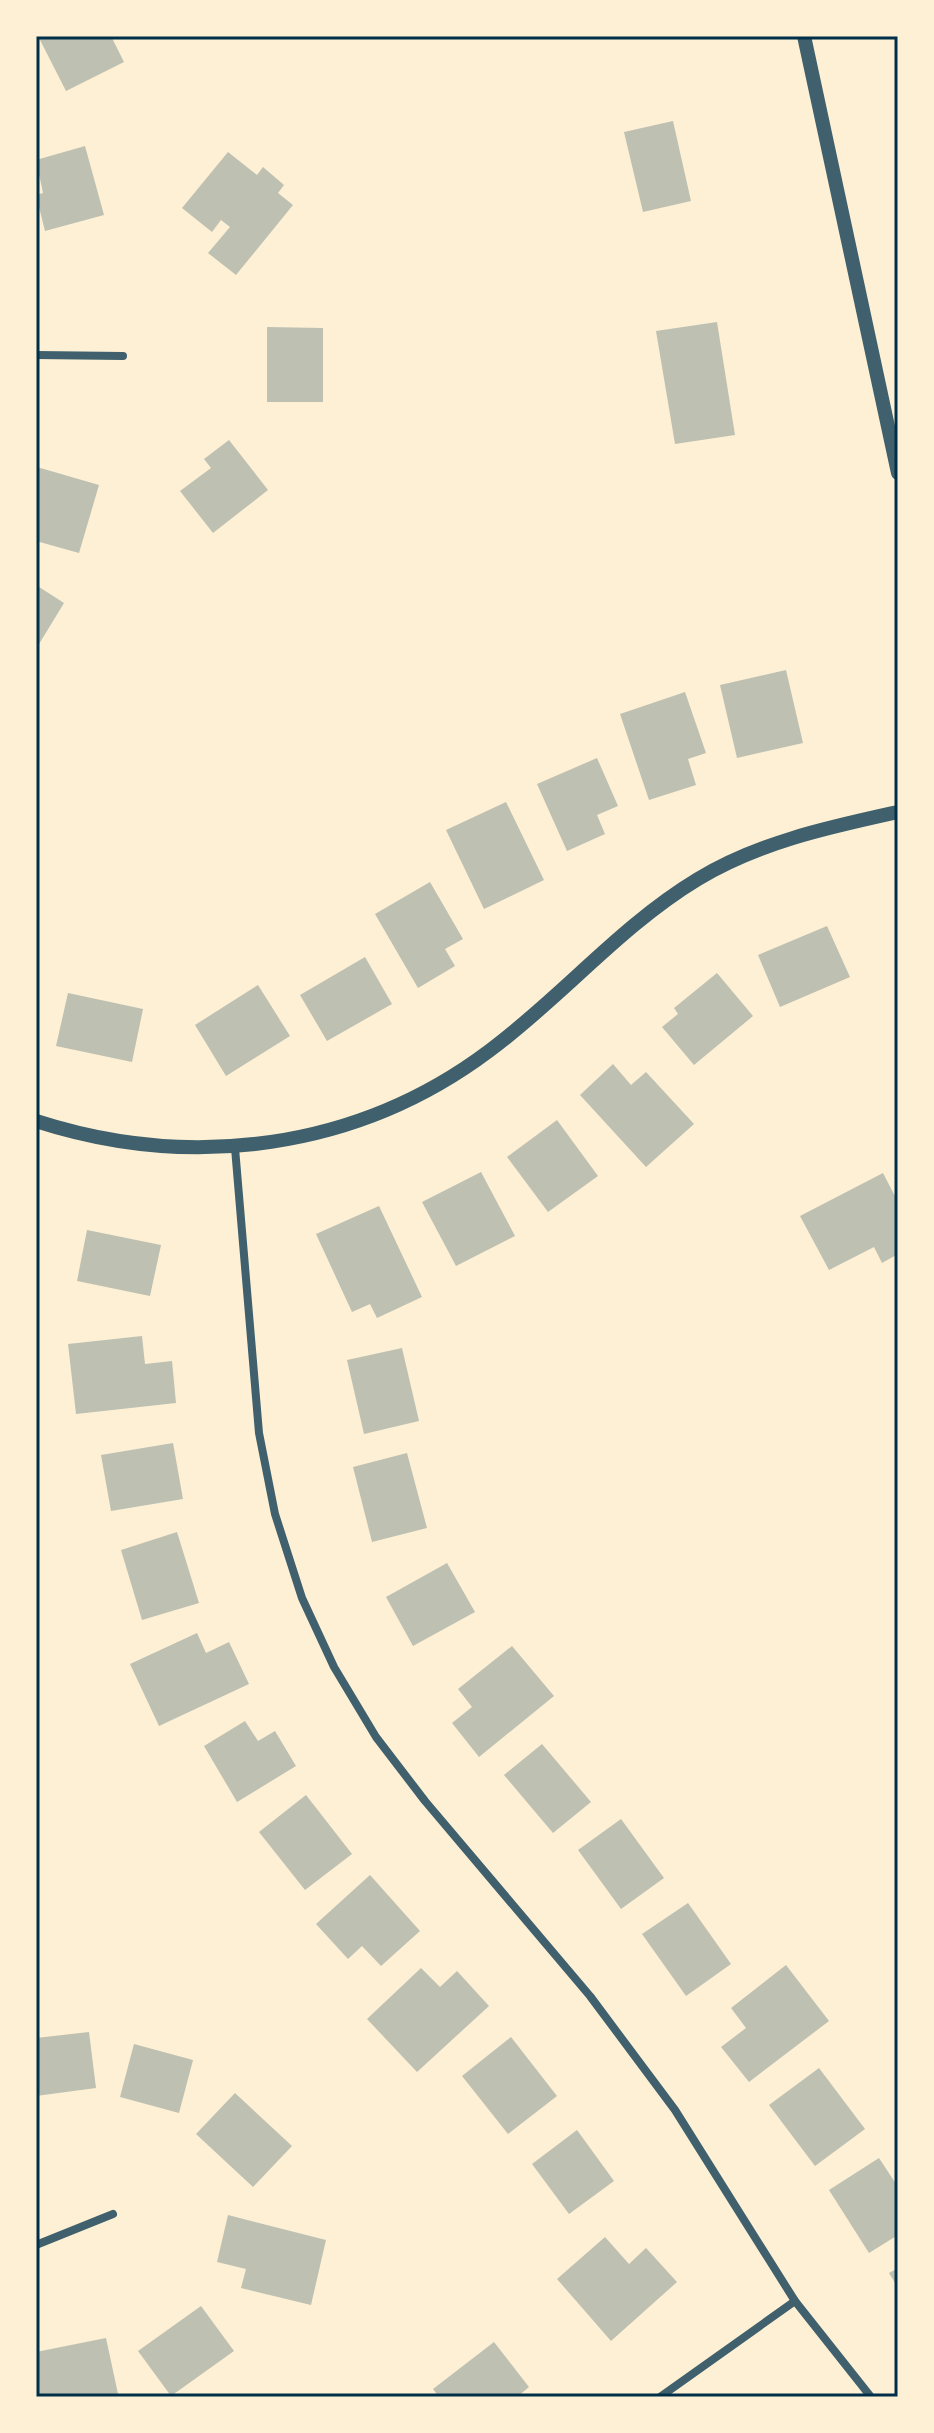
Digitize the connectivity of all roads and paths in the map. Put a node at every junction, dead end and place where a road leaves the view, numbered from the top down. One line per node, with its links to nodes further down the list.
1 (804, 36): 4 (street)
2 (36, 355): 3 (street)
3 (123, 356)
4 (898, 473)
5 (898, 812): 7 (street)
6 (36, 1121): 7 (street)
7 (235, 1148): 10 (street)
8 (113, 2214): 9 (street)
9 (36, 2245)
10 (795, 2301): 11 (street); 12 (street)
11 (660, 2397)
12 (871, 2397)

